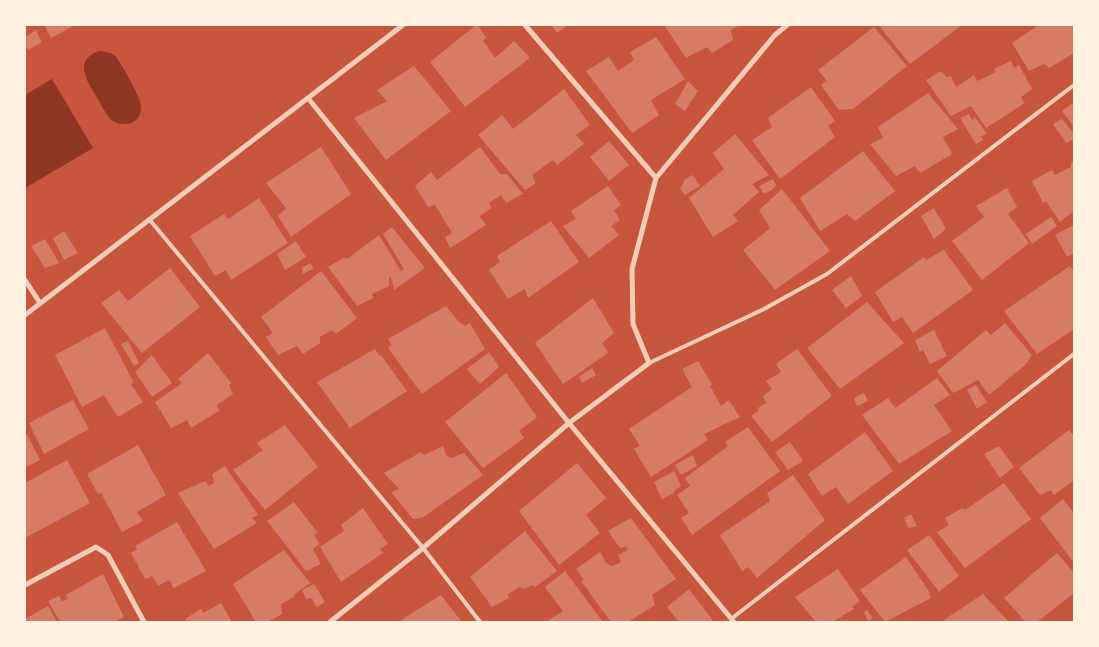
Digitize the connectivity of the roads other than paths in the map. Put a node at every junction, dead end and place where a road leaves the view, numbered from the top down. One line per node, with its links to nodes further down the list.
1 (403, 25): 5 (street)
2 (525, 25): 6 (street)
3 (787, 25): 6 (street)
4 (1074, 86): 12 (lane)
5 (308, 98): 7 (street); 13 (street)
6 (656, 178): 12 (street)
7 (149, 219): 9 (street); 14 (lane)
8 (25, 280): 9 (street)
9 (40, 303): 10 (street)
10 (25, 315)
11 (1074, 354): 16 (lane)
12 (649, 364): 13 (street)
13 (569, 422): 14 (street); 16 (street)
14 (423, 548): 18 (street); 19 (lane)
15 (25, 585): 17 (street)
16 (733, 620)
17 (144, 622)
18 (330, 622)
19 (480, 622)

